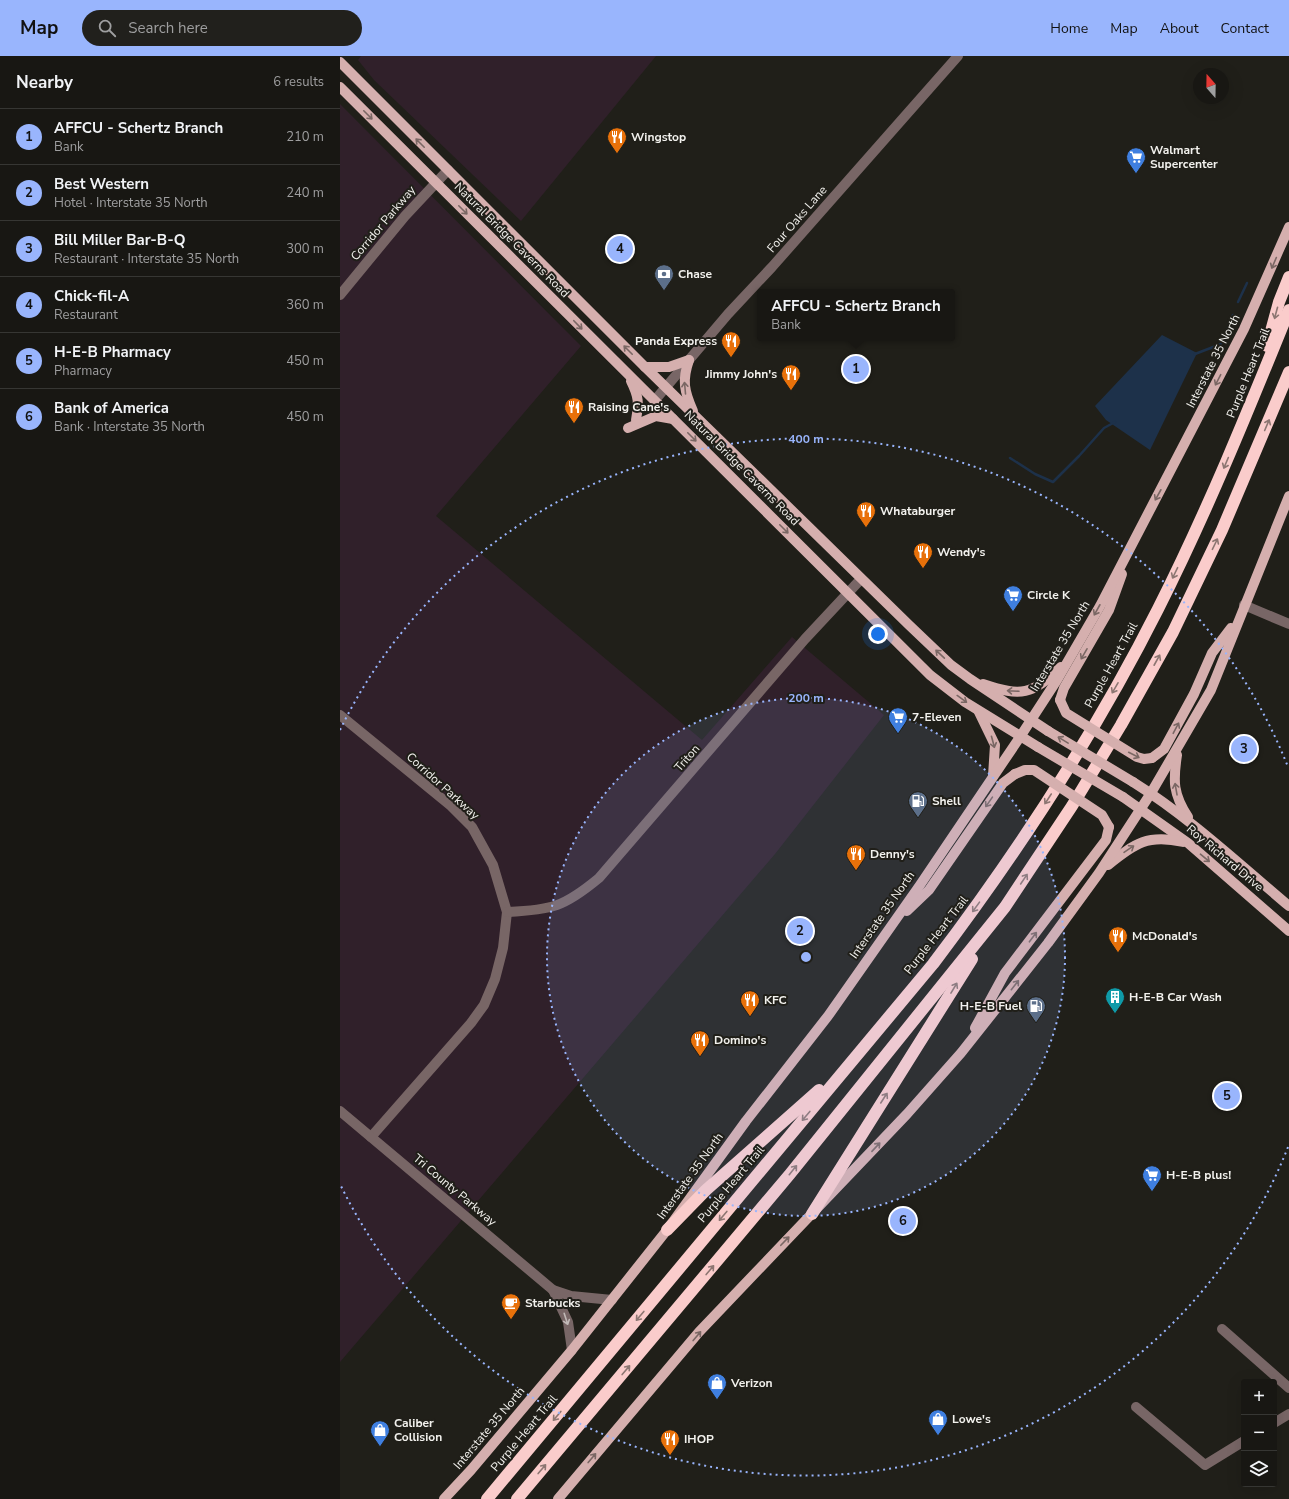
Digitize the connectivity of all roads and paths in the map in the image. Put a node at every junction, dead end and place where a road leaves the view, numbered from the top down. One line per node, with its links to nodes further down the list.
1 (958, 56): 10 (street, Four Oaks Lane)
2 (340, 62): 4 (main road, Natural Bridge Caverns Road, one-way to 2)
3 (340, 87): 5 (main road, Natural Bridge Caverns Road, one-way to 5)
4 (448, 170): 5 (street, Corridor Parkway); 11 (main road, Natural Bridge Caverns Road, one-way to 4)
5 (436, 183): 8 (street, Corridor Parkway); 12 (main road, Natural Bridge Caverns Road, one-way to 12)
6 (1289, 227): 24 (main road, Interstate 35 North, one-way to 24)
7 (1289, 276): 17 (highway, one-way to 17)
8 (340, 295)
9 (1289, 310): 17 (highway, Purple Heart Trail)
10 (689, 360): 11 (main road); 15 (street, Four Oaks Lane); 19 (main road, one-way to 10)
11 (645, 367): 15 (main road, Natural Bridge Caverns Road)
12 (626, 372): 18 (main road, Natural Bridge Caverns Road); 20 (main road)
13 (1289, 372): 16 (highway)
14 (1289, 376): 16 (highway)
15 (666, 387): 18 (street, Four Oaks Lane); 19 (main road, Natural Bridge Caverns Road)
16 (1283, 387): 47 (highway, one-way to 16)
17 (1254, 395): 50 (highway, Purple Heart Trail, one-way to 50)
18 (654, 400): 21 (main road, Natural Bridge Caverns Road)
19 (694, 415): 25 (main road, Natural Bridge Caverns Road)
20 (636, 420)
21 (675, 420): 22 (main road); 26 (main road, Natural Bridge Caverns Road, one-way to 26)
22 (628, 428)
23 (1289, 496): 27 (main road)
24 (1139, 529): 28 (main road, one-way to 28, bridge); 30 (main road, Interstate 35 North, one-way to 30)
25 (861, 579): 26 (street, Triton); 31 (main road, Natural Bridge Caverns Road, one-way to 25)
26 (848, 593): 32 (main road, Natural Bridge Caverns Road, one-way to 32); 46 (street, Triton)
27 (1244, 604): 28 (main road); 29 (street)
28 (1239, 617): 36 (main road)
29 (1289, 624)
30 (1069, 660): 31 (main road, one-way to 31); 34 (main road, Interstate 35 North)
31 (970, 679): 34 (main road, Natural Bridge Caverns Road)
32 (978, 710): 35 (main road, Natural Bridge Caverns Road); 37 (main road, one-way to 37)
33 (340, 715): 46 (street, Corridor Parkway)
34 (1031, 720): 35 (main road, Interstate 35 North); 38 (main road, Natural Bridge Caverns Road, one-way to 34, bridge)
35 (1020, 737): 37 (main road, Interstate 35 North); 40 (main road, Natural Bridge Caverns Road, bridge)
36 (1178, 749): 39 (main road); 42 (main road, one-way to 36)
37 (993, 776): 48 (main road, Interstate 35 North)
38 (1133, 782): 39 (main road, Roy Richard Drive)
39 (1151, 793): 41 (main road); 42 (main road, Roy Richard Drive)
40 (1123, 797): 41 (main road, Roy Richard Drive)
41 (1141, 808): 43 (main road, Roy Richard Drive); 44 (main road)
42 (1192, 824): 45 (main road, Roy Richard Drive)
43 (1188, 843): 44 (main road, one-way to 43); 49 (main road, Roy Richard Drive, one-way to 49)
44 (1099, 873): 51 (main road, one-way to 44)
45 (1289, 906)
46 (507, 912): 53 (street, Corridor Parkway)
47 (994, 922): 54 (highway, one-way to 47); 67 (highway, one-way to 47)
48 (890, 928): 51 (main road, one-way to 48, bridge); 55 (main road, Interstate 35 North)
49 (1289, 931)
50 (857, 1053): 55 (highway); 66 (highway, Purple Heart Trail, one-way to 66)
51 (961, 1053): 54 (main road, one-way to 51)
52 (340, 1111): 53 (street, Tri County Parkway)
53 (371, 1137): 56 (street, Tri County Parkway)
54 (812, 1214): 68 (main road, one-way to 54)
55 (667, 1230): 57 (main road, Interstate 35 North)
56 (553, 1290): 57 (street, Tri County Parkway); 59 (street, Tri County Parkway, one-way to 59)
57 (612, 1300): 59 (main road, Interstate 35 North)
58 (1222, 1329): 60 (street)
59 (572, 1350): 65 (main road, Interstate 35 North)
60 (1289, 1388)
61 (1136, 1407): 64 (street)
62 (1289, 1414): 63 (street)
63 (1277, 1421)
64 (1241, 1443)
65 (444, 1499)
66 (487, 1499)
67 (517, 1499)
68 (558, 1499)

